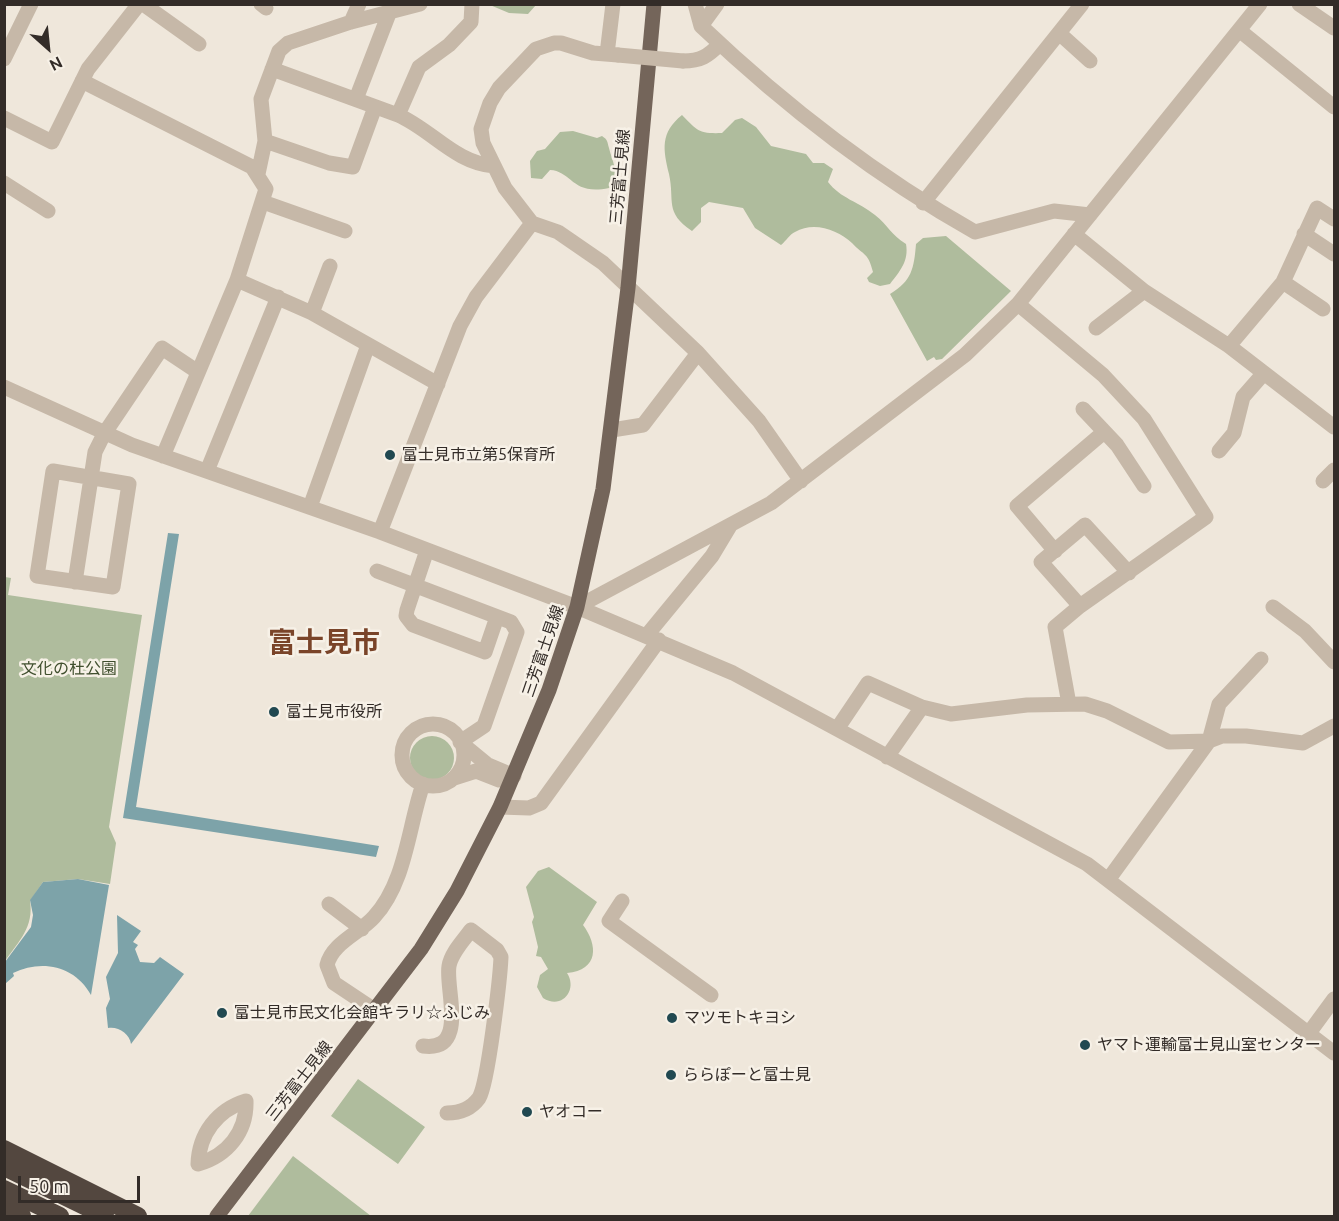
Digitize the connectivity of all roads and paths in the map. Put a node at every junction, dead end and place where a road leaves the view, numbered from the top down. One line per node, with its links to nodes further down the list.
1 (31, 4): 18 (street)
2 (141, 4): 20 (street); 26 (street)
3 (359, 4): 14 (street)
4 (420, 4): 13 (street)
5 (472, 4): 30 (street)
6 (613, 4): 22 (street)
7 (654, 4): 49 (main road, 三芳富士見線)
8 (695, 4): 15 (street)
9 (717, 4): 15 (street)
10 (1260, 4): 17 (street)
11 (1299, 4): 16 (street)
12 (1077, 6): 19 (street)
13 (390, 11): 14 (street); 27 (street)
14 (351, 22): 25 (street)
15 (700, 26): 21 (street)
16 (1335, 28)
17 (1239, 30): 29 (street); 39 (street)
18 (10, 33): 23 (street)
19 (1059, 33): 24 (street); 37 (street)
20 (199, 44)
21 (720, 44): 22 (street, bridge); 37 (street)
22 (612, 55): 33 (street)
23 (4, 59)
24 (1090, 61)
25 (272, 69): 27 (street); 32 (street)
26 (82, 81): 31 (street); 34 (street)
27 (356, 99): 28 (street)
28 (375, 107): 30 (street); 32 (street)
29 (1335, 107)
30 (398, 115): 33 (street)
31 (4, 118)
32 (265, 141): 34 (street)
33 (494, 166): 41 (street)
34 (258, 174): 36 (street)
35 (4, 183): 38 (street)
36 (263, 202): 42 (street); 47 (street)
37 (923, 203): 39 (street)
38 (48, 211)
39 (1090, 215): 43 (street)
40 (1335, 219): 44 (street)
41 (532, 223): 49 (street); 61 (street)
42 (345, 231)
43 (1074, 234): 50 (street); 52 (street)
44 (1304, 234): 45 (street); 48 (street)
45 (1335, 254)
46 (330, 266): 54 (street)
47 (237, 280): 51 (street); 59 (street)
48 (1283, 282): 53 (street); 57 (street)
49 (628, 288): 58 (street); 65 (main road, 三芳富士見線)
50 (1144, 291): 55 (street); 57 (street)
51 (278, 297): 54 (street); 71 (street)
52 (1018, 304): 74 (street); 82 (street)
53 (1323, 309)
54 (312, 313): 56 (street)
55 (1096, 328)
56 (368, 345): 61 (street); 76 (street)
57 (1229, 346): 60 (street)
58 (698, 353): 65 (street); 74 (street)
59 (198, 372): 67 (street); 69 (street)
60 (1264, 373): 64 (street); 68 (street)
61 (438, 384): 78 (street)
62 (4, 387): 67 (street)
63 (1083, 409): 66 (street)
64 (1335, 427)
65 (612, 430): 85 (main road, 三芳富士見線)
66 (1104, 432): 75 (street); 80 (street)
67 (104, 434): 69 (street); 72 (street)
68 (1219, 452)
69 (163, 456): 71 (street)
70 (1335, 470): 73 (street)
71 (207, 471): 76 (street)
72 (90, 478): 83 (street); 83 (street); 83 (street)
73 (1323, 481)
74 (801, 482): 77 (street)
75 (1144, 486)
76 (310, 507): 78 (street)
77 (730, 526): 85 (street); 89 (street)
78 (380, 532): 79 (street)
79 (427, 550): 84 (street); 85 (street)
80 (1055, 551): 82 (street); 86 (street)
81 (377, 571): 84 (street)
82 (1129, 573): 86 (street)
83 (75, 582)
84 (414, 585): 88 (street); 88 (street)
85 (577, 606): 89 (street); 100 (main road, 三芳富士見線)
86 (1080, 606): 92 (street)
87 (1273, 607): 91 (street)
88 (497, 617): 97 (street)
89 (653, 638): 95 (street); 102 (street)
90 (1261, 659): 96 (street)
91 (1335, 662)
92 (1069, 704): 93 (street); 96 (street)
93 (922, 707): 95 (street); 98 (street)
94 (1335, 726): 96 (street)
95 (837, 729): 98 (street)
96 (1209, 741): 103 (street)
97 (460, 742): 99 (street); 100 (street); 101 (street)
98 (887, 757): 103 (street)
99 (454, 778): 100 (street); 101 (street)
100 (512, 781): 102 (main road, 三芳富士見線)
101 (423, 784): 106 (street)
102 (500, 807): 109 (main road, 三芳富士見線)
103 (1107, 880): 110 (street)
104 (622, 901): 107 (street)
105 (329, 904): 106 (street)
106 (362, 929): 109 (street)
107 (711, 995)
108 (1335, 999): 110 (street)
109 (376, 1011): 122 (main road, 三芳富士見線)
110 (1309, 1033): 112 (street)
111 (423, 1046): 113 (street)
112 (1335, 1053)
113 (447, 1113)
114 (4, 1149): 121 (highway)
115 (4, 1167): 120 (highway)
116 (4, 1190): 119 (highway)
117 (4, 1208): 118 (highway)
118 (22, 1216)
119 (60, 1216)
120 (105, 1216)
121 (138, 1216)
122 (217, 1216)

